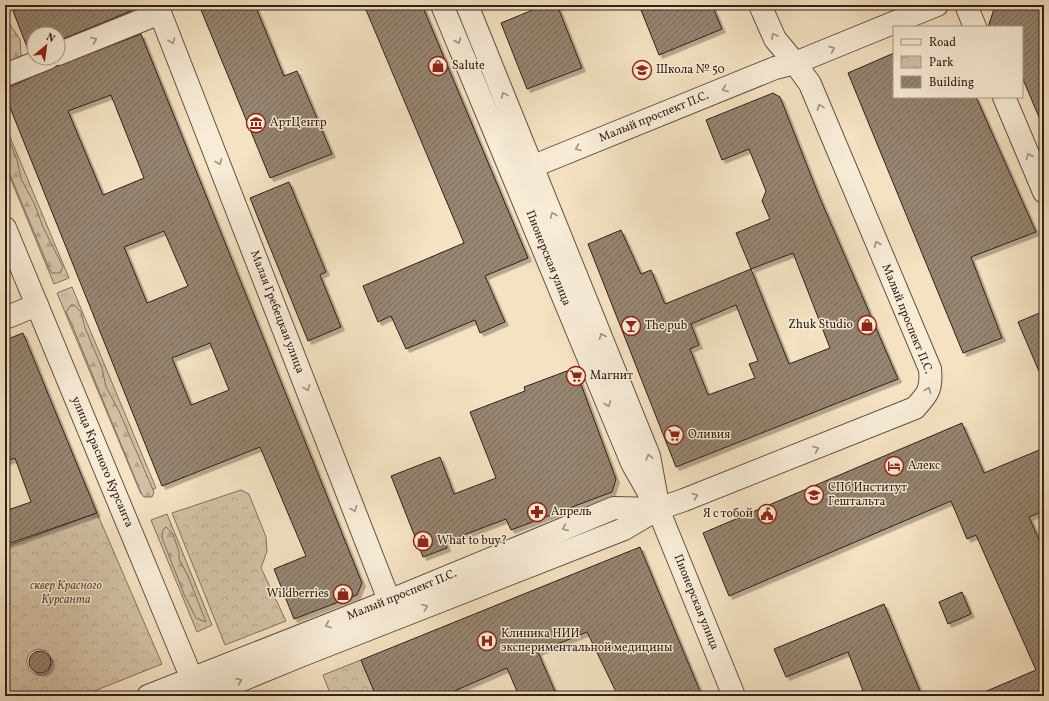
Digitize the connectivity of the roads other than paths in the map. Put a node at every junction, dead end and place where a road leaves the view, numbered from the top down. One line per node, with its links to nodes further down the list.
1 (442, 5): 13 (street, Пионерская улица, one-way to 13)
2 (467, 5): 13 (street, Пионерская улица, one-way to 2)
3 (760, 5): 9 (street, one-way to 3)
4 (937, 5): 9 (street, Малый проспект П.С., one-way to 4)
5 (966, 5): 7 (street)
6 (159, 9): 8 (street, one-way to 6); 19 (street, Малая Гребецкая улица, one-way to 19)
7 (975, 26)
8 (66, 50)
9 (795, 63): 13 (street, Малый проспект П.С., one-way to 13); 18 (street, Малый проспект П.С., one-way to 9)
10 (28, 66): 11 (street)
11 (5, 75)
12 (1004, 98): 14 (street, one-way to 12)
13 (523, 170): 18 (street, Пионерская улица)
14 (1044, 192)
15 (5, 228): 16 (street, улица Красного Курсанта)
16 (37, 305): 17 (street); 20 (street, улица Красного Курсанта)
17 (5, 318)
18 (658, 509): 19 (street, Малый проспект П.С.); 23 (street, Пионерская улица)
19 (392, 610): 20 (street, Малый проспект П.С., one-way to 20); 22 (street, Малый проспект П.С., one-way to 19)
20 (195, 687): 21 (street, Малый проспект П.С.)
21 (148, 696)
22 (203, 696)
23 (734, 696)

